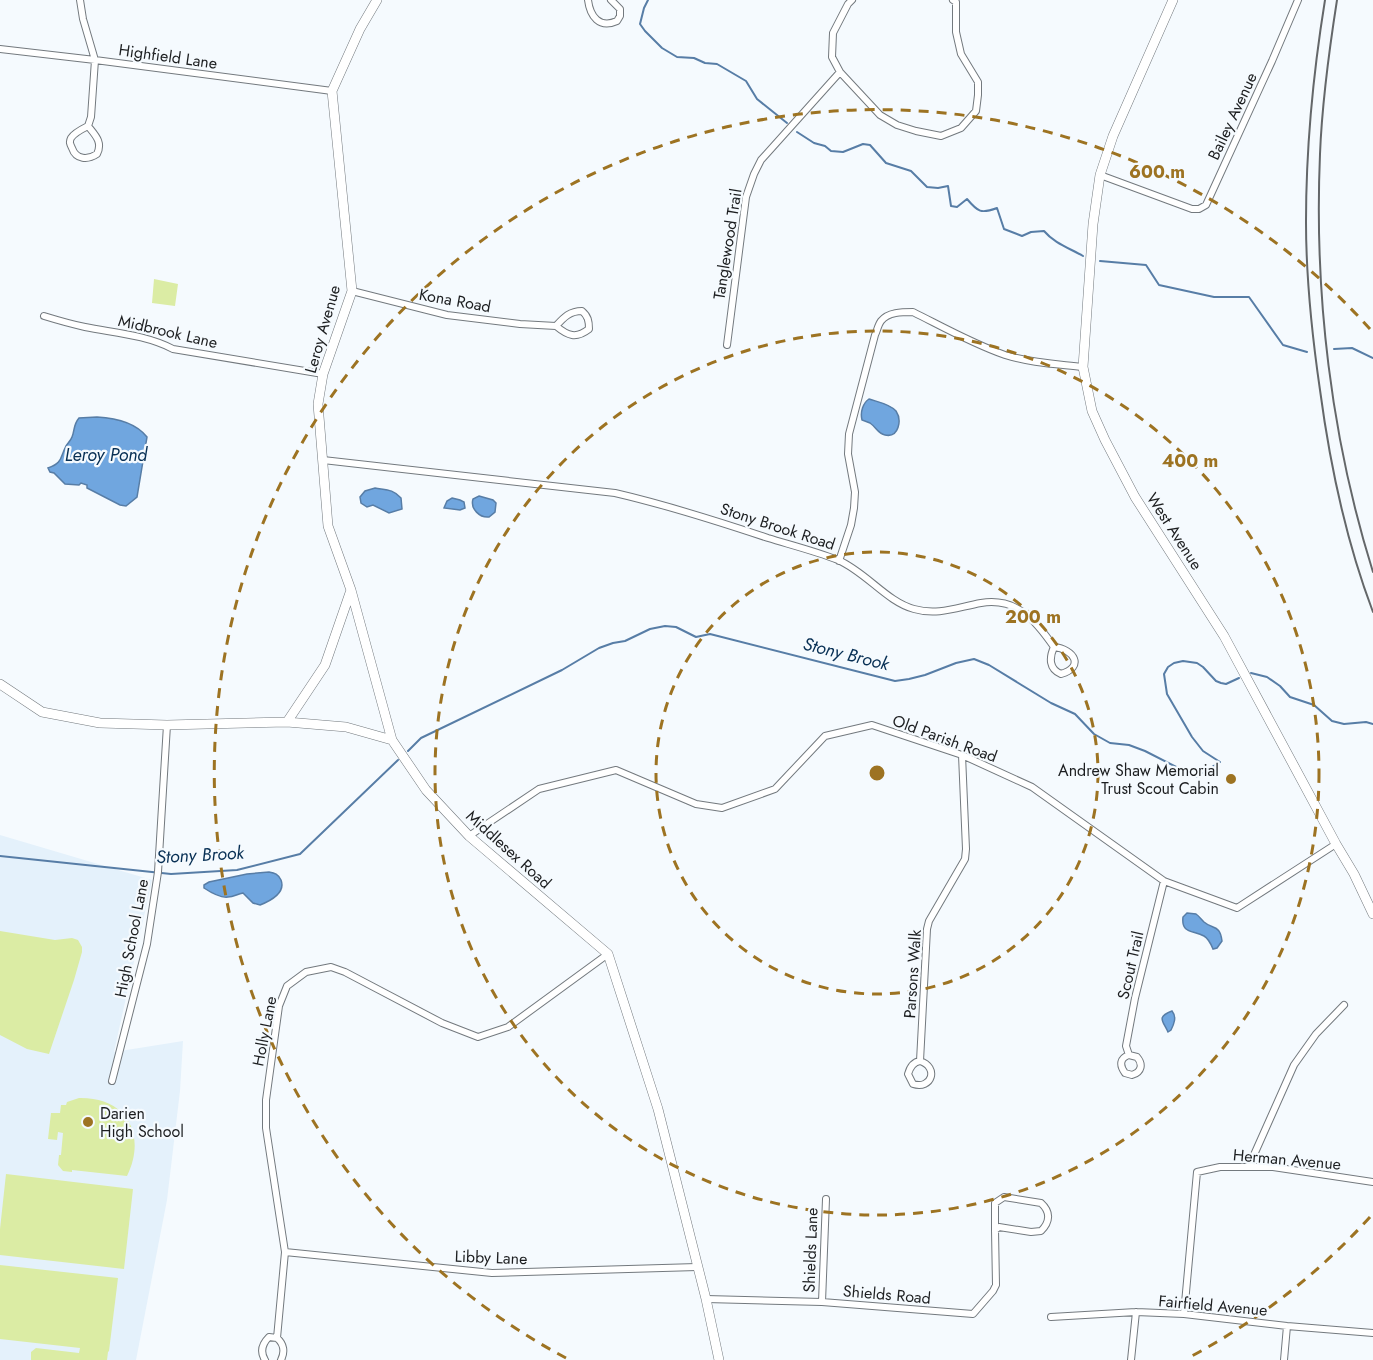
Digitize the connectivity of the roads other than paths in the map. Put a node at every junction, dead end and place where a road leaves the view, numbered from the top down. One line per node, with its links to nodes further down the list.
1 (80, 0): 10 (street)
2 (377, 0): 12 (main road, Leroy Avenue)
3 (588, 0): 4 (street)
4 (611, 0)
5 (852, 0): 11 (street)
6 (953, 0): 11 (street)
7 (1173, 0): 14 (main road, West Avenue)
8 (1298, 0): 14 (street, Bailey Avenue)
9 (0, 49): 10 (street, Highfield Lane)
10 (95, 60): 12 (street, Highfield Lane); 13 (street)
11 (840, 72): 18 (street, Tanglewood Trail)
12 (332, 92): 15 (main road, Leroy Avenue)
13 (88, 126): 13 (street)
14 (1100, 175): 19 (main road, West Avenue)
15 (352, 291): 17 (street, Kona Road); 20 (main road, Leroy Avenue)
16 (44, 316): 20 (street, Midbrook Lane)
17 (556, 326): 17 (street, Kona Road)
18 (727, 345)
19 (1083, 367): 22 (street, Stony Brook Road); 31 (main road, West Avenue)
20 (323, 374): 21 (main road, Leroy Avenue)
21 (323, 460): 22 (street, Stony Brook Road); 23 (main road, Leroy Avenue)
22 (839, 561): 24 (street)
23 (351, 590): 26 (main road); 28 (main road, Leroy Avenue)
24 (1054, 647): 24 (street)
25 (0, 684): 27 (main road)
26 (287, 722): 27 (main road); 28 (main road)
27 (167, 725): 38 (street, High School Lane)
28 (392, 740): 30 (main road, Middlesex Road)
29 (962, 755): 30 (street, Old Parish Road); 32 (street, Old Parish Road); 37 (street, Parsons Walk)
30 (469, 836): 34 (main road, Middlesex Road)
31 (1336, 844): 32 (street, Old Parish Road); 33 (main road, West Avenue)
32 (1164, 881): 36 (street, Scout Trail)
33 (1373, 914)
34 (608, 954): 43 (street, Holly Lane); 44 (main road)
35 (1344, 1005): 39 (street)
36 (1130, 1055)
37 (920, 1061)
38 (112, 1082)
39 (1249, 1166): 40 (street, Herman Avenue); 48 (street, Herman Avenue)
40 (1373, 1182)
41 (826, 1198): 46 (street, Shields Lane)
42 (995, 1230): 42 (street, Shields Road); 46 (street, Shields Road)
43 (285, 1252): 44 (street, Libby Lane); 52 (street, Holly Lane)
44 (697, 1267): 45 (main road)
45 (706, 1299): 46 (street, Shields Road); 55 (main road)
46 (822, 1302)
47 (1136, 1312): 48 (street, Fairfield Avenue); 49 (street, Fairfield Avenue); 56 (street)
48 (1184, 1314): 50 (street, Fairfield Avenue)
49 (1051, 1317)
50 (1287, 1326): 51 (street, Fairfield Avenue); 57 (street)
51 (1373, 1333)
52 (277, 1338): 53 (street); 54 (street, Holly Lane)
53 (265, 1360)
54 (281, 1360)
55 (719, 1360)
56 (1131, 1360)
57 (1284, 1360)

